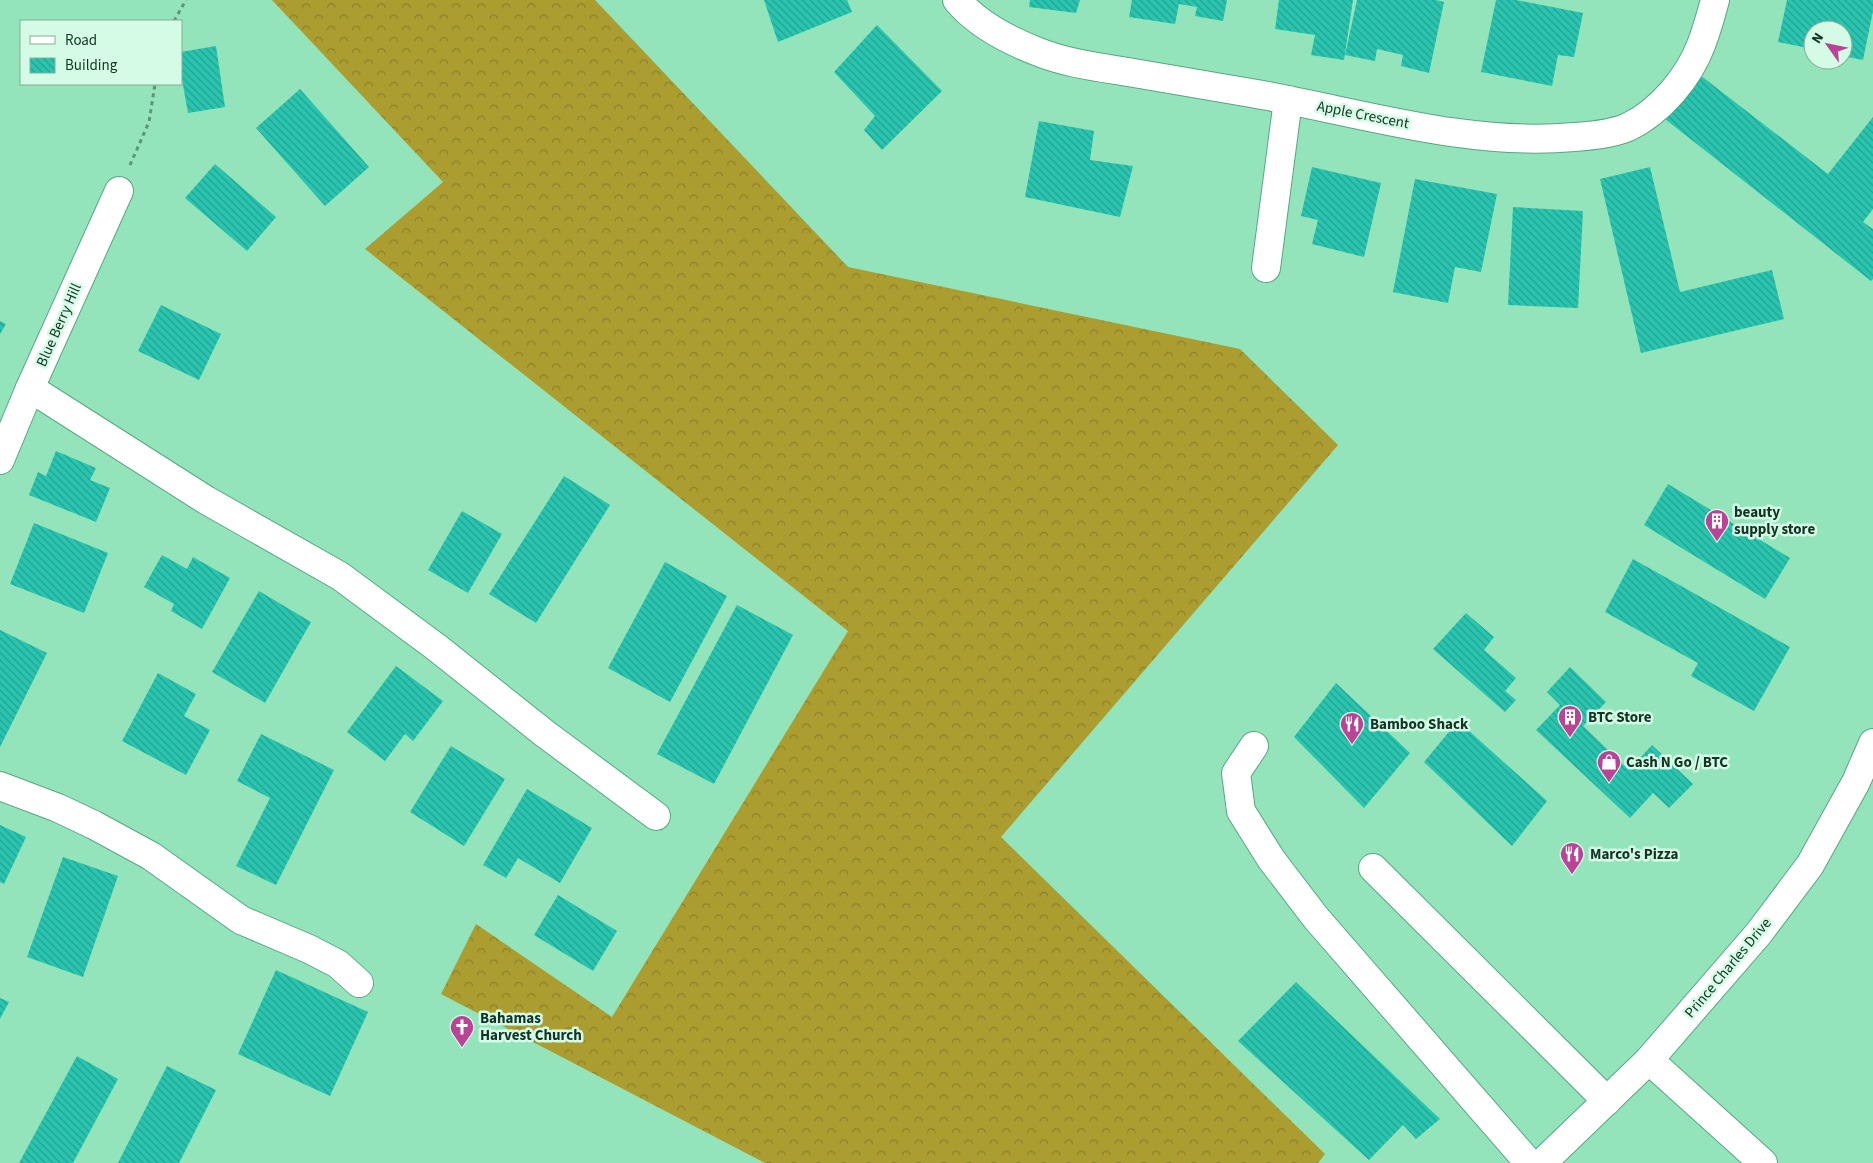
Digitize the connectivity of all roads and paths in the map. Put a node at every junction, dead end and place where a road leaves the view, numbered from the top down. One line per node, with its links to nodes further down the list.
1 (186, 0): 4 (path)
2 (957, 0): 6 (main road, Apple Crescent)
3 (1715, 0): 6 (main road, Apple Crescent)
4 (175, 20)
5 (155, 85): 7 (path)
6 (1288, 100): 8 (main road)
7 (119, 191): 9 (main road, Blue Berry Hill)
8 (1266, 268)
9 (30, 388): 10 (main road, Blue Berry Hill); 14 (main road)
10 (0, 460)
11 (1873, 743): 17 (main road, Prince Charles Drive)
12 (1254, 746): 19 (main road)
13 (0, 786): 16 (main road)
14 (656, 816)
15 (1373, 868): 18 (main road)
16 (360, 983)
17 (1649, 1060): 18 (main road, Prince Charles Drive); 21 (main road)
18 (1607, 1101): 20 (main road, Prince Charles Drive)
19 (1529, 1163)
20 (1542, 1163)
21 (1763, 1163)

